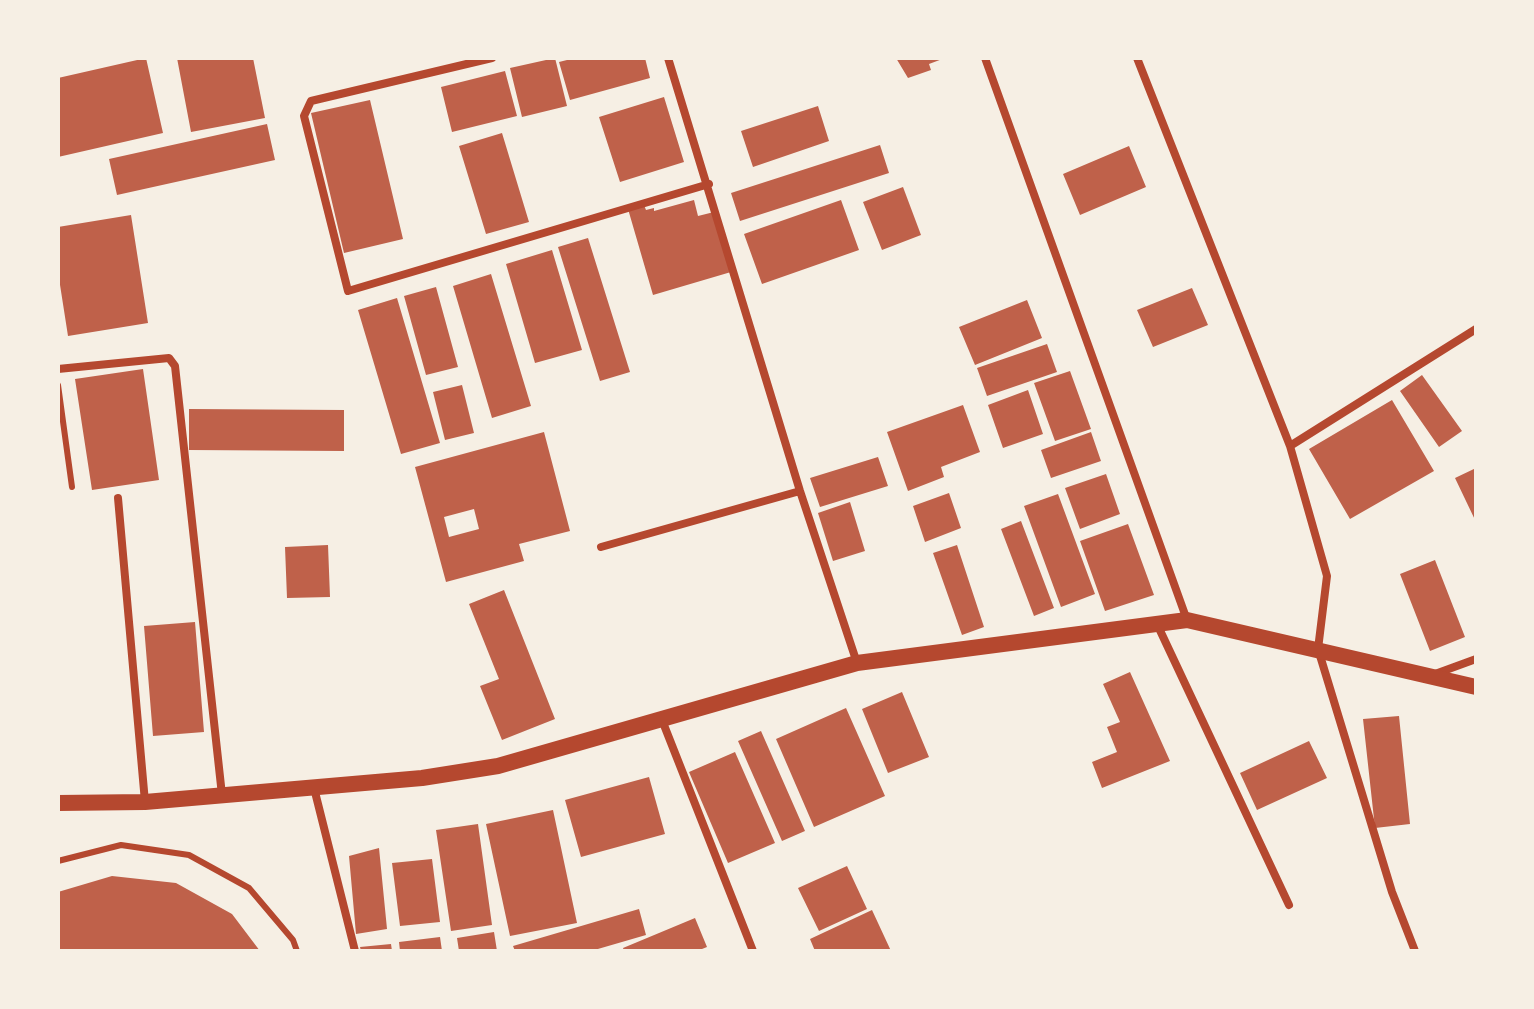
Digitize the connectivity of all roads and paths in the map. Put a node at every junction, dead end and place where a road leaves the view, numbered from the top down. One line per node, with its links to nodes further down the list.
1 (492, 58): 5 (street)
2 (668, 58): 5 (street)
3 (985, 58): 14 (street)
4 (1137, 58): 9 (street)
5 (709, 184): 11 (street)
6 (1476, 329): 9 (street)
7 (58, 369): 23 (street)
8 (58, 385): 10 (lane)
9 (1290, 446): 16 (street)
10 (72, 487)
11 (800, 491): 13 (street); 18 (street)
12 (118, 498): 24 (street)
13 (601, 547)
14 (1187, 620): 15 (main road); 16 (main road)
15 (1157, 624): 18 (main road); 27 (street)
16 (1318, 649): 19 (main road); 31 (street)
17 (1476, 659): 19 (street)
18 (857, 663): 21 (main road)
19 (1430, 676): 20 (main road)
20 (1476, 687)
21 (661, 719): 22 (main road); 30 (street)
22 (313, 787): 23 (main road); 29 (street)
23 (222, 795): 24 (main road)
24 (145, 802): 25 (main road)
25 (58, 803)
26 (58, 861): 28 (lane)
27 (1289, 905)
28 (297, 951)
29 (355, 951)
30 (753, 951)
31 (1415, 951)

